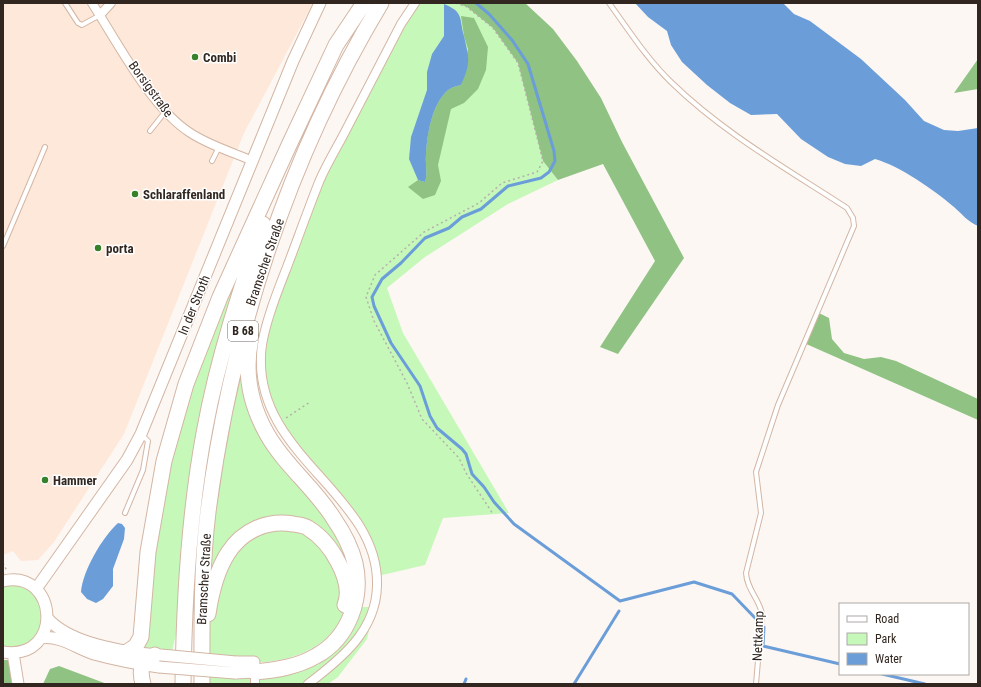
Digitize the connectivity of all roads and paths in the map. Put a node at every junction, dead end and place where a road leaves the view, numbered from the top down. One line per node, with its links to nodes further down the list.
1 (65, 3): 10 (lane)
2 (92, 3): 10 (street, Borsigstraße)
3 (111, 3): 10 (street)
4 (320, 3): 16 (street, In der Stroth)
5 (364, 3): 13 (highway, B 68)
6 (381, 3): 19 (highway, Bramscher Straße / B 68)
7 (415, 3): 21 (street)
8 (456, 3): 24 (path)
9 (609, 3): 41 (lane, Nettkamp)
10 (100, 15): 11 (street, Borsigstraße)
11 (165, 112): 12 (lane); 15 (street, Borsigstraße)
12 (150, 131)
13 (290, 144): 30 (highway); 38 (highway, B 68)
14 (44, 147): 18 (lane)
15 (219, 147): 16 (street, Borsigstraße); 17 (lane)
16 (253, 161): 22 (street, In der Stroth)
17 (212, 162)
18 (3, 246)
19 (255, 290): 31 (highway, Bramscher Straße / B 68); 35 (highway)
20 (310, 402): 21 (path)
21 (278, 423): 40 (street)
22 (141, 434): 23 (lane); 27 (street, In der Stroth)
23 (125, 513)
24 (493, 514)
25 (3, 563): 26 (path)
26 (5, 576): 27 (street)
27 (36, 590): 28 (street)
28 (48, 619): 29 (street); 30 (street)
29 (41, 638): 32 (street); 34 (street)
30 (127, 652): 33 (street)
31 (202, 652): 35 (highway); 39 (highway, Bramscher Straße / B 68)
32 (8, 653): 36 (street)
33 (158, 659): 34 (highway); 35 (street, bridge)
34 (142, 665): 37 (highway)
35 (255, 673)
36 (18, 684)
37 (144, 684)
38 (183, 684)
39 (202, 684)
40 (308, 684)
41 (756, 684)

